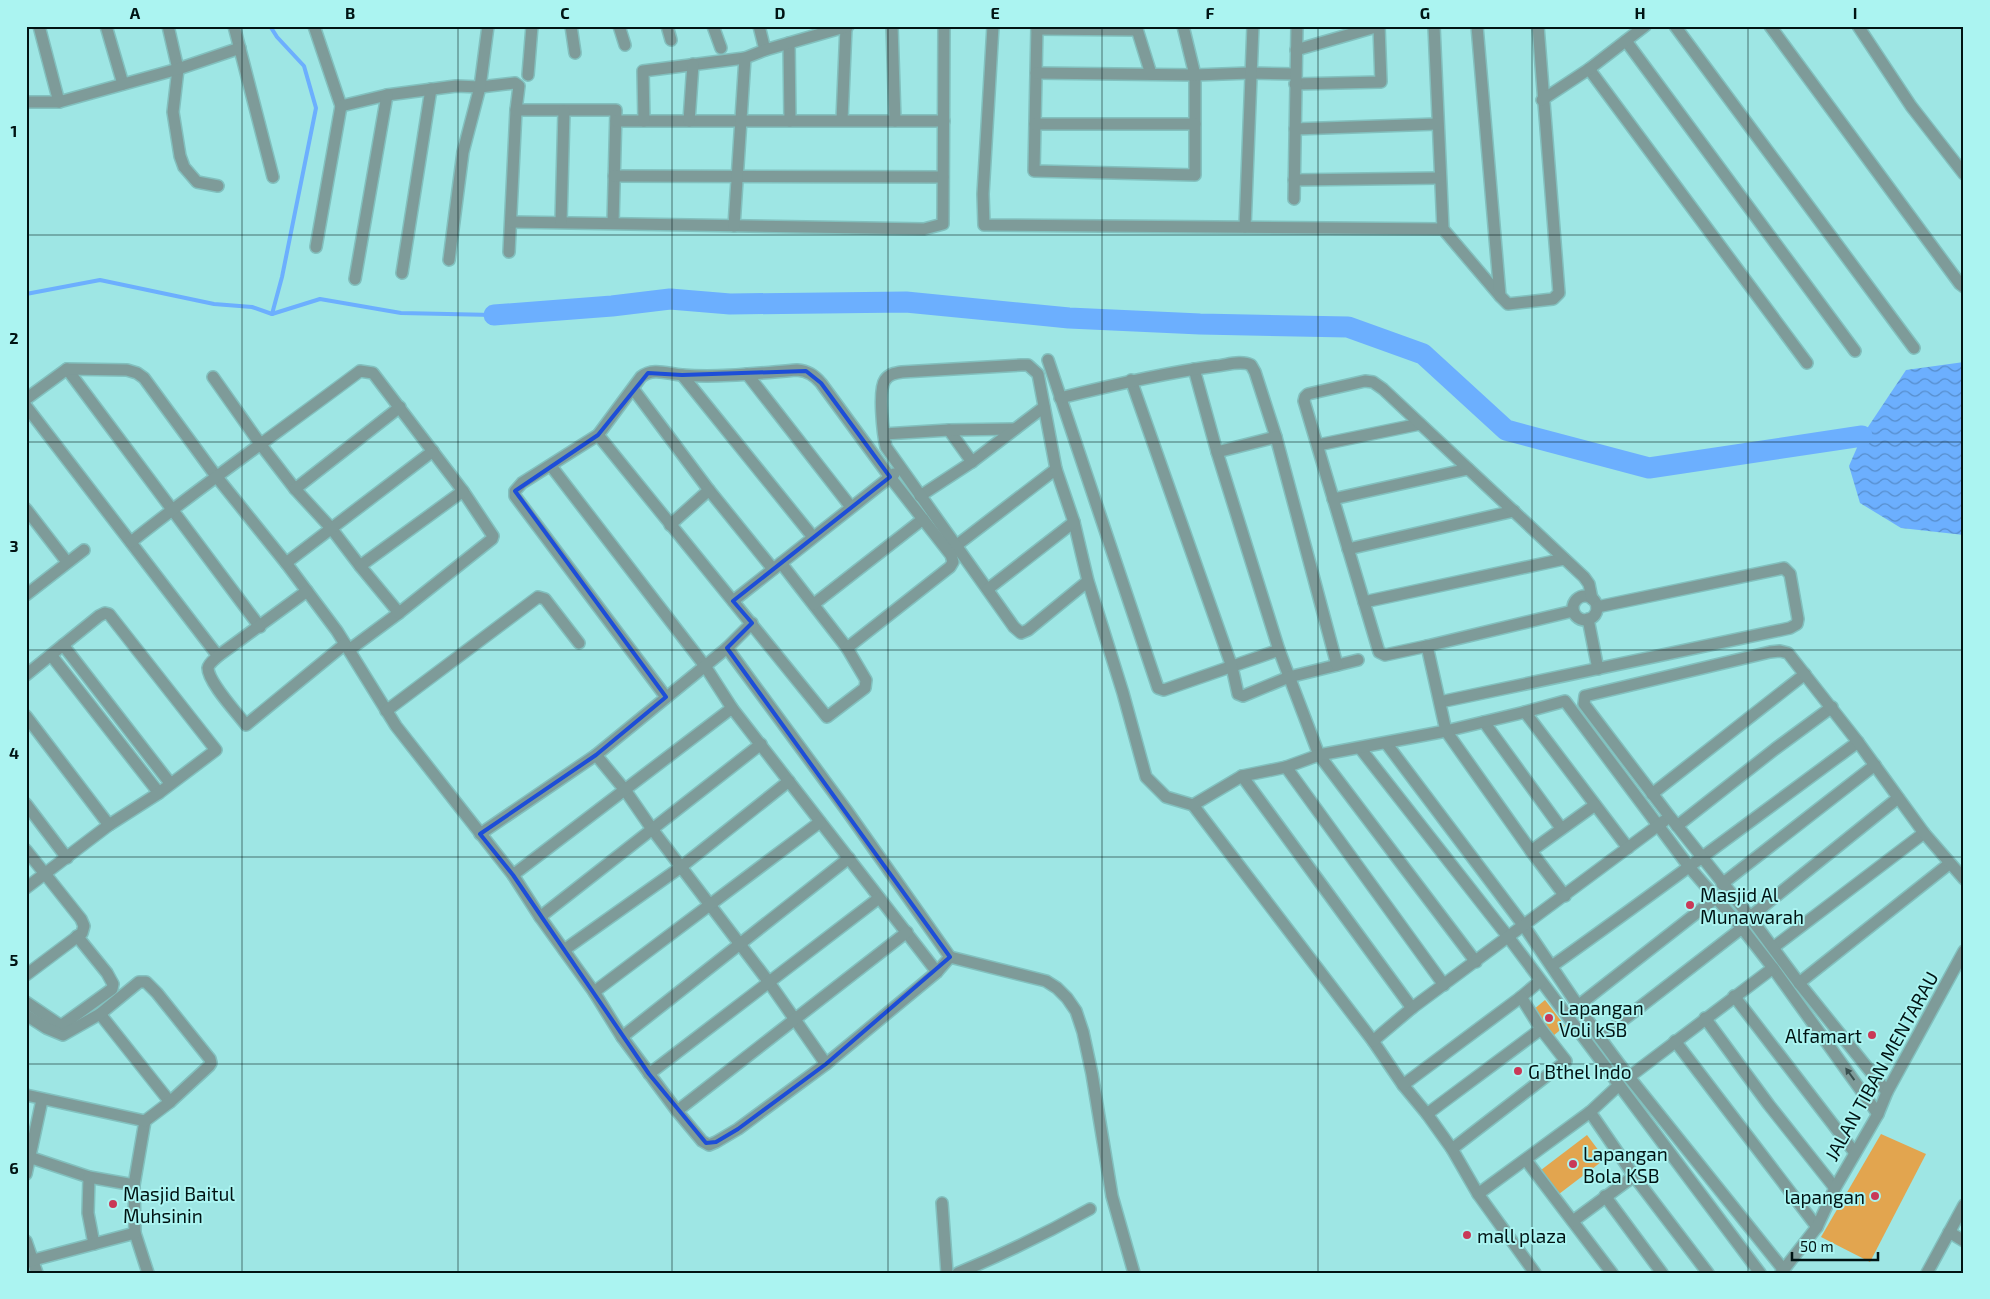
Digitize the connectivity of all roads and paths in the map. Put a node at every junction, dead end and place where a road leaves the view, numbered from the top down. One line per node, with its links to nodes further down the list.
1 (39, 26): 54 (street)
2 (106, 26): 48 (street)
3 (168, 26): 40 (street)
4 (234, 26): 33 (street)
5 (314, 26): 55 (street)
6 (488, 26): 49 (street)
7 (532, 26): 45 (street)
8 (570, 26): 37 (street)
9 (619, 26): 32 (street)
10 (667, 26): 29 (street)
11 (714, 26): 34 (street)
12 (759, 26): 35 (street)
13 (847, 26): 31 (street); 58 (street)
14 (892, 26): 64 (street)
15 (944, 26): 65 (street)
16 (993, 26): 83 (street)
17 (1183, 26): 46 (street)
18 (1253, 26): 43 (street)
19 (1297, 26): 36 (street)
20 (1434, 26): 68 (street)
21 (1477, 26): 91 (street)
22 (1538, 26): 52 (street)
23 (1645, 26): 30 (street)
24 (1675, 26): 92 (street)
25 (1770, 26): 90 (street)
26 (1858, 26): 70 (street)
27 (1037, 28): 28 (street); 42 (street)
28 (1136, 28): 44 (street)
29 (671, 40)
30 (1626, 41): 41 (street); 93 (street)
31 (789, 43): 35 (street); 63 (street)
32 (625, 45)
33 (240, 48): 40 (street); 73 (street)
34 (721, 48)
35 (765, 50): 38 (street)
36 (1296, 50): 47 (street); 47 (street)
37 (575, 53)
38 (744, 58): 39 (street); 62 (street)
39 (693, 64): 60 (street); 61 (street)
40 (178, 69): 48 (street); 77 (street)
41 (1589, 69): 52 (street); 95 (street)
42 (1036, 73): 44 (street); 66 (street)
43 (1250, 73): 46 (street); 47 (street); 83 (street)
44 (1151, 74): 46 (street)
45 (528, 75)
46 (1195, 76): 67 (street)
47 (1295, 79): 69 (street)
48 (123, 84): 54 (street)
49 (480, 87): 50 (street); 56 (street); 87 (street)
50 (430, 89): 51 (street); 88 (street)
51 (387, 95): 55 (street); 89 (street)
52 (1542, 100): 91 (street)
53 (26, 102): 54 (street)
54 (59, 102)
55 (341, 106): 85 (street)
56 (516, 110): 57 (street); 79 (street)
57 (564, 111): 59 (street); 80 (street)
58 (842, 120): 63 (street); 64 (street)
59 (616, 121): 60 (street); 71 (street)
60 (644, 121): 61 (street)
61 (689, 121): 62 (street)
62 (741, 121): 63 (street); 72 (street)
63 (790, 121)
64 (895, 121): 65 (street)
65 (944, 121): 74 (street)
66 (1035, 124): 67 (street); 67 (street)
67 (1195, 124)
68 (1437, 124): 69 (street); 75 (street)
69 (1295, 129): 76 (street)
70 (1964, 174)
71 (614, 176): 72 (street); 81 (street)
72 (737, 176): 74 (street); 82 (street)
73 (273, 177)
74 (943, 177): 82 (street)
75 (1440, 178): 76 (street); 84 (street)
76 (1294, 180): 78 (street)
77 (218, 186)
78 (1294, 199)
79 (512, 222): 80 (street); 86 (street)
80 (561, 222): 81 (street)
81 (613, 223): 82 (street)
82 (734, 226)
83 (1245, 227): 84 (street)
84 (1443, 229): 91 (street)
85 (316, 247)
86 (509, 252)
87 (449, 260)
88 (402, 273)
89 (355, 279)
90 (1964, 287)
91 (1500, 296)
92 (1914, 348)
93 (1855, 352)
94 (1048, 360): 103 (street)
95 (1807, 363)
96 (67, 369): 104 (street); 123 (street); 131 (street)
97 (1194, 369): 101 (street); 113 (street); 117 (street)
98 (747, 374): 99 (street); 124 (street); 130 (street)
99 (682, 375): 102 (street); 138 (street)
100 (213, 377): 114 (street)
101 (1131, 380): 103 (street); 173 (street)
102 (634, 390): 112 (street); 126 (street)
103 (1060, 398): 173 (street)
104 (26, 399)
105 (26, 406): 139 (street)
106 (400, 407): 114 (street); 116 (street); 125 (street)
107 (1044, 407): 109 (street); 111 (street); 121 (street)
108 (1420, 424): 115 (street); 115 (street); 122 (street)
109 (1015, 429): 110 (street); 118 (street)
110 (949, 430): 111 (street); 118 (street)
111 (884, 434): 120 (street)
112 (598, 435): 119 (street); 136 (street)
113 (1276, 437): 117 (street); 171 (street)
114 (261, 446): 123 (street); 125 (street)
115 (1318, 446): 129 (street)
116 (432, 451): 127 (street); 137 (street)
117 (1217, 452): 167 (street)
118 (972, 462): 128 (street)
119 (551, 466): 172 (street); 178 (street)
120 (900, 469): 124 (street); 128 (street)
121 (1056, 469): 135 (street); 140 (street)
122 (1468, 469): 129 (street); 132 (street)
123 (216, 476): 131 (street); 145 (street)
124 (890, 477): 130 (street); 134 (street)
125 (295, 489): 137 (street)
126 (709, 490): 136 (street); 147 (street)
127 (463, 492): 146 (street); 157 (street)
128 (920, 496): 140 (street)
129 (1333, 499): 141 (street)
130 (852, 507): 138 (street)
131 (172, 510): 139 (street); 160 (street)
132 (1514, 511): 141 (street); 143 (street)
133 (28, 516): 144 (street)
134 (923, 519): 155 (street); 166 (street)
135 (1074, 522): 148 (street); 149 (street)
136 (670, 525): 152 (street)
137 (331, 528): 145 (street); 146 (street)
138 (813, 537): 147 (street)
139 (131, 542): 169 (street)
140 (957, 545): 149 (street)
141 (1348, 549): 153 (street)
142 (84, 550): 144 (street)
143 (1564, 559): 153 (street); 154 (street)
144 (68, 562): 151 (street)
145 (286, 563): 150 (street)
146 (360, 566): 157 (street)
147 (777, 566): 152 (street); 155 (street)
148 (1088, 581): 149 (street); 203 (street)
149 (988, 588)
150 (307, 591): 160 (street); 164 (street)
151 (26, 595)
152 (733, 601): 159 (street)
153 (1364, 602): 163 (street)
154 (1594, 603): 156 (street); 158 (street); 174 (street)
155 (814, 604): 166 (street)
156 (1574, 611): 158 (street); 163 (street)
157 (400, 613): 164 (street)
158 (1588, 619): 174 (street)
159 (752, 624): 165 (street); 166 (street)
160 (260, 627): 169 (street)
161 (579, 643): 182 (street)
162 (63, 645): 168 (street); 197 (street); 197 (street)
163 (1427, 646): 179 (street)
164 (347, 647): 169 (street); 182 (street)
165 (727, 648): 172 (street); 242 (street)
166 (847, 648)
167 (1279, 650): 173 (street); 177 (street)
168 (51, 655): 176 (street); 199 (street)
169 (218, 656)
170 (1358, 660): 171 (street)
171 (1337, 665): 177 (street)
172 (705, 666): 178 (street); 180 (street)
173 (1232, 667): 177 (street)
174 (1598, 669): 179 (street)
175 (1805, 674): 181 (street); 200 (street); 200 (street)
176 (26, 675)
177 (1289, 677): 192 (street)
178 (666, 697): 191 (street)
179 (1440, 702): 186 (street)
180 (732, 708): 189 (street); 198 (street)
181 (1832, 708): 187 (street); 205 (street)
182 (386, 711): 212 (street)
183 (1525, 712): 185 (street); 204 (street); 208 (street)
184 (26, 716): 207 (street)
185 (1484, 722): 186 (street); 209 (street)
186 (1446, 731): 188 (street); 215 (street)
187 (1858, 742): 193 (street); 216 (street)
188 (1386, 743): 190 (street); 233 (street)
189 (761, 744): 196 (street); 210 (street)
190 (1360, 748): 192 (street); 237 (street)
191 (596, 755): 198 (street); 212 (street)
192 (1319, 755): 194 (street); 243 (street)
193 (1875, 765): 201 (street); 225 (street)
194 (1286, 767): 195 (street); 251 (street)
195 (1242, 776): 203 (street); 257 (street)
196 (789, 781): 206 (street); 220 (street)
197 (170, 783): 199 (street)
198 (625, 790): 210 (street); 223 (street)
199 (159, 793): 207 (street)
200 (1652, 794): 205 (street)
201 (1898, 798): 211 (street); 231 (street)
202 (26, 804): 217 (street)
203 (1193, 805): 266 (street)
204 (1595, 805): 209 (street); 213 (street)
205 (1673, 821): 208 (street); 216 (street)
206 (820, 822): 218 (street); 230 (street)
207 (110, 826): 217 (street)
208 (1659, 826): 213 (street); 221 (street)
209 (1561, 828): 215 (street)
210 (652, 829): 220 (street); 232 (street)
211 (1924, 833): 219 (street); 239 (street)
212 (480, 834): 223 (street)
213 (1628, 848): 227 (street)
214 (26, 850): 222 (street)
215 (1530, 851): 227 (street)
216 (1702, 857): 221 (street); 225 (street)
217 (67, 858): 222 (street)
218 (849, 858): 229 (street); 238 (street)
219 (1949, 864): 224 (street); 250 (street)
220 (681, 866): 230 (street); 240 (street)
221 (1690, 868): 228 (street); 244 (street)
222 (44, 874): 226 (street); 236 (street)
223 (512, 875): 232 (street)
224 (1964, 879)
225 (1722, 884): 231 (street)
226 (26, 888)
227 (1565, 896): 233 (street)
228 (1717, 897): 234 (street); 256 (street)
229 (879, 898): 235 (street); 248 (street)
230 (711, 906): 238 (street); 252 (street)
231 (1750, 916): 239 (street)
232 (540, 917): 240 (street)
233 (1524, 926): 237 (street); 244 (street)
234 (1742, 928): 245 (street); 264 (street)
235 (907, 932): 246 (street); 261 (street)
236 (77, 936): 247 (street); 255 (street)
237 (1509, 938): 243 (street); 249 (street)
238 (738, 944): 248 (street); 263 (street)
239 (1774, 947): 250 (street)
240 (564, 950): 252 (street)
241 (1964, 952): 272 (street, JALAN TIBAN MENTARAU)
242 (950, 957): 246 (street); 308 (street)
243 (1476, 962): 251 (street)
244 (1552, 966): 256 (street)
245 (1773, 968): 253 (street); 279 (street, one-way to 245)
246 (937, 972): 267 (street)
247 (26, 975)
248 (768, 981): 261 (street); 268 (street)
249 (1540, 981): 254 (street); 271 (street)
250 (1799, 983): 272 (street)
251 (1444, 985): 257 (street)
252 (594, 992): 263 (street)
253 (1734, 996): 260 (street); 282 (street)
254 (1521, 997): 262 (street); 270 (street)
255 (26, 1002)
256 (1578, 1004): 264 (street)
257 (1412, 1008): 266 (street)
258 (100, 1014): 259 (street); 275 (street); 275 (street)
259 (26, 1015)
260 (1705, 1018): 265 (street); 289 (street)
261 (794, 1019): 267 (street); 276 (street)
262 (1541, 1029): 278 (street); 281 (street)
263 (622, 1037): 268 (street)
264 (1600, 1038): 269 (street)
265 (1675, 1041): 269 (street); 296 (street)
266 (1373, 1042): 270 (street)
267 (826, 1064): 276 (street)
268 (648, 1074): 276 (street)
269 (1629, 1077): 303 (street)
270 (1402, 1085): 278 (street)
271 (1619, 1085): 277 (street); 313 (street)
272 (1887, 1092): 279 (street, JALAN TIBAN MENTARAU)
273 (26, 1095): 274 (street)
274 (42, 1100): 280 (street); 283 (street)
275 (170, 1102): 280 (street)
276 (677, 1111)
277 (1590, 1112): 284 (street); 286 (street)
278 (1428, 1114): 281 (street)
279 (1878, 1114): 282 (street, JALAN TIBAN MENTARAU)
280 (145, 1121): 288 (street)
281 (1452, 1149): 290 (street)
282 (1855, 1152): 289 (street, JALAN TIBAN MENTARAU)
283 (29, 1157): 285 (street); 287 (street)
284 (1526, 1160): 290 (street); 295 (street)
285 (26, 1174)
286 (1634, 1176): 291 (street); 312 (street)
287 (89, 1177): 288 (street); 301 (street)
288 (134, 1184): 298 (street)
289 (1835, 1188): 296 (street, JALAN TIBAN MENTARAU)
290 (1478, 1194): 309 (street)
291 (1605, 1196): 295 (street); 311 (street)
292 (942, 1202): 306 (street)
293 (1964, 1206): 297 (street)
294 (1090, 1209): 307 (street)
295 (1573, 1222): 310 (street)
296 (1816, 1227): 303 (street, JALAN TIBAN MENTARAU)
297 (1949, 1232): 300 (street); 314 (street)
298 (135, 1233): 301 (street); 305 (street)
299 (26, 1241): 302 (street)
300 (1964, 1241)
301 (94, 1244): 302 (street)
302 (29, 1261): 304 (street)
303 (1782, 1271)
304 (37, 1273)
305 (148, 1273)
306 (947, 1273)
307 (958, 1273)
308 (1134, 1273)
309 (1535, 1273)
310 (1612, 1273)
311 (1662, 1273)
312 (1708, 1273)
313 (1760, 1273)
314 (1927, 1273)

